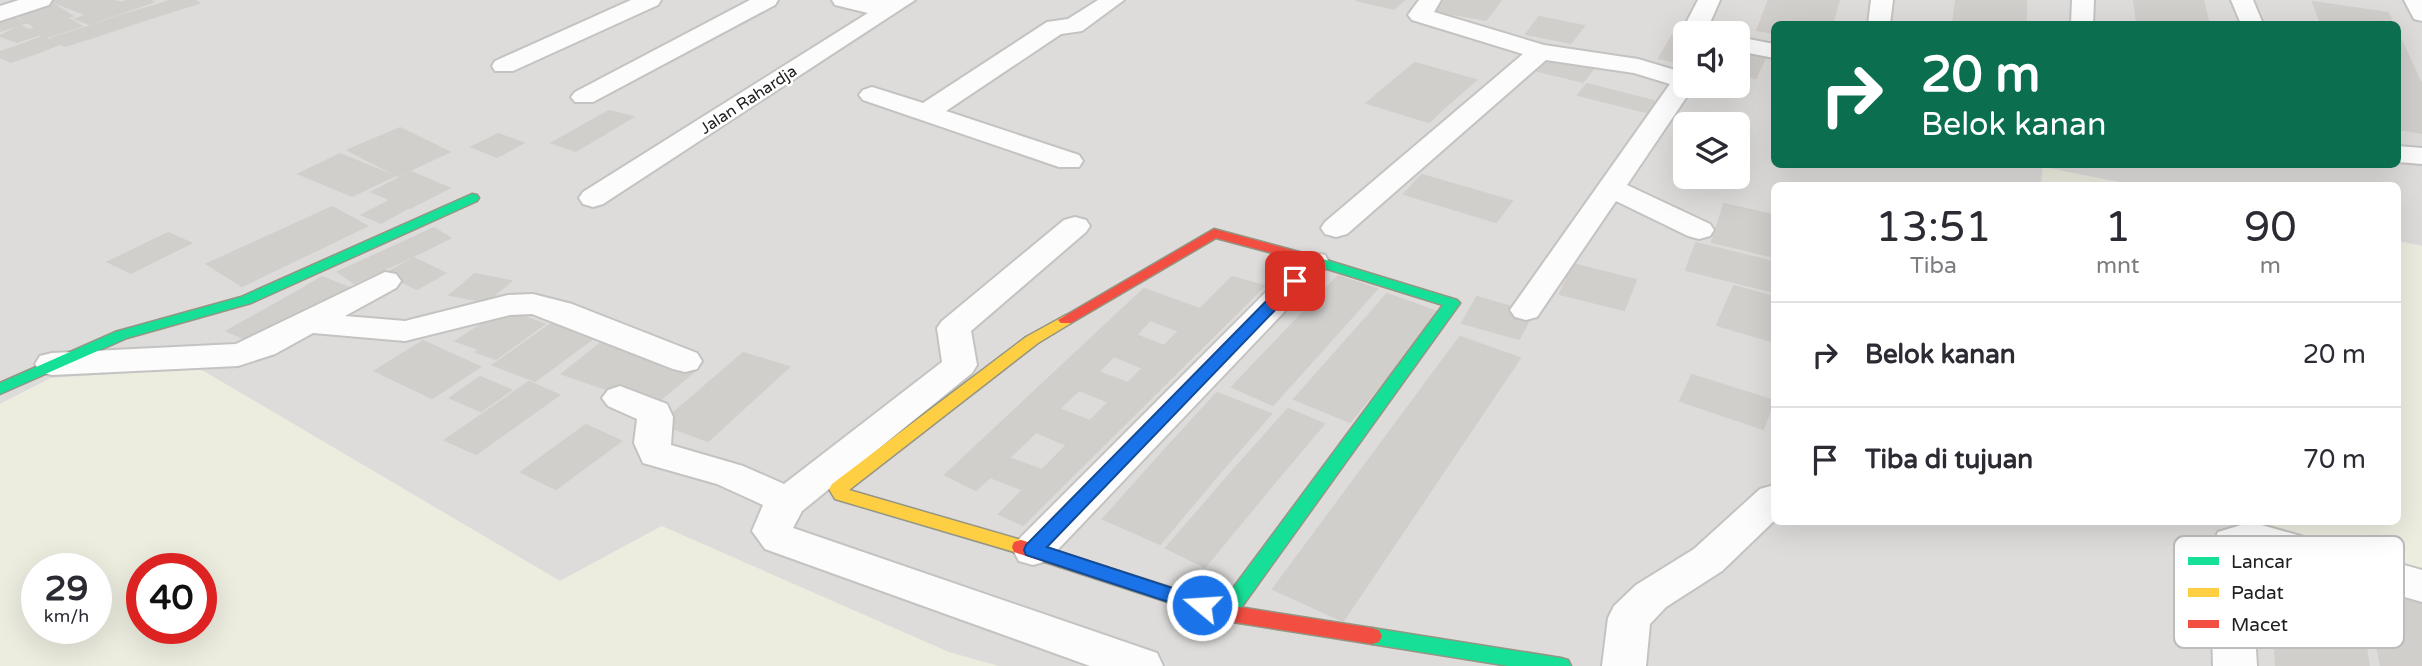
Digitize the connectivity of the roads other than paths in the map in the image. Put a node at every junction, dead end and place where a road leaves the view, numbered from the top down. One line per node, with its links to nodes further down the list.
1 (41, 0): 13 (street)
2 (650, 0): 22 (street)
3 (767, 0): 24 (street)
4 (843, 0): 12 (street)
5 (1113, 0): 25 (street)
6 (1430, 0): 21 (street)
7 (1709, 0): 15 (street)
8 (1882, 0): 16 (street)
9 (2083, 0): 17 (street)
10 (2242, 0): 18 (street)
11 (2415, 0): 14 (street)
12 (896, 5): 31 (street, Jalan Rahardja)
13 (0, 13)
14 (2422, 14)
15 (1700, 21)
16 (1879, 21)
17 (2082, 21)
18 (2251, 21)
19 (1750, 46): 20 (street)
20 (1771, 50)
21 (1541, 52): 29 (street); 33 (street)
22 (505, 66)
23 (872, 95): 25 (street)
24 (583, 97)
25 (926, 113): 28 (street)
26 (2401, 154): 27 (street)
27 (2422, 156)
28 (1069, 161)
29 (1610, 188): 34 (street); 37 (street)
30 (472, 198): 40 (street)
31 (593, 198)
32 (1075, 226): 43 (street)
33 (1336, 228)
34 (1699, 230)
35 (1314, 262): 45 (street); 45 (street); 48 (street)
36 (385, 281): 38 (street)
37 (1526, 310)
38 (310, 323): 39 (street); 40 (street)
39 (685, 361)
40 (52, 364): 41 (street)
41 (0, 389)
42 (620, 398): 43 (street)
43 (788, 501): 51 (street)
44 (1771, 502): 53 (street)
45 (1033, 550): 48 (street)
46 (2404, 581): 47 (street)
47 (2422, 586)
48 (1226, 613): 50 (street)
49 (2234, 648): 54 (street)
50 (1474, 659): 52 (street)
51 (1141, 666)
52 (1561, 666)
53 (1624, 666)
54 (2235, 666)

